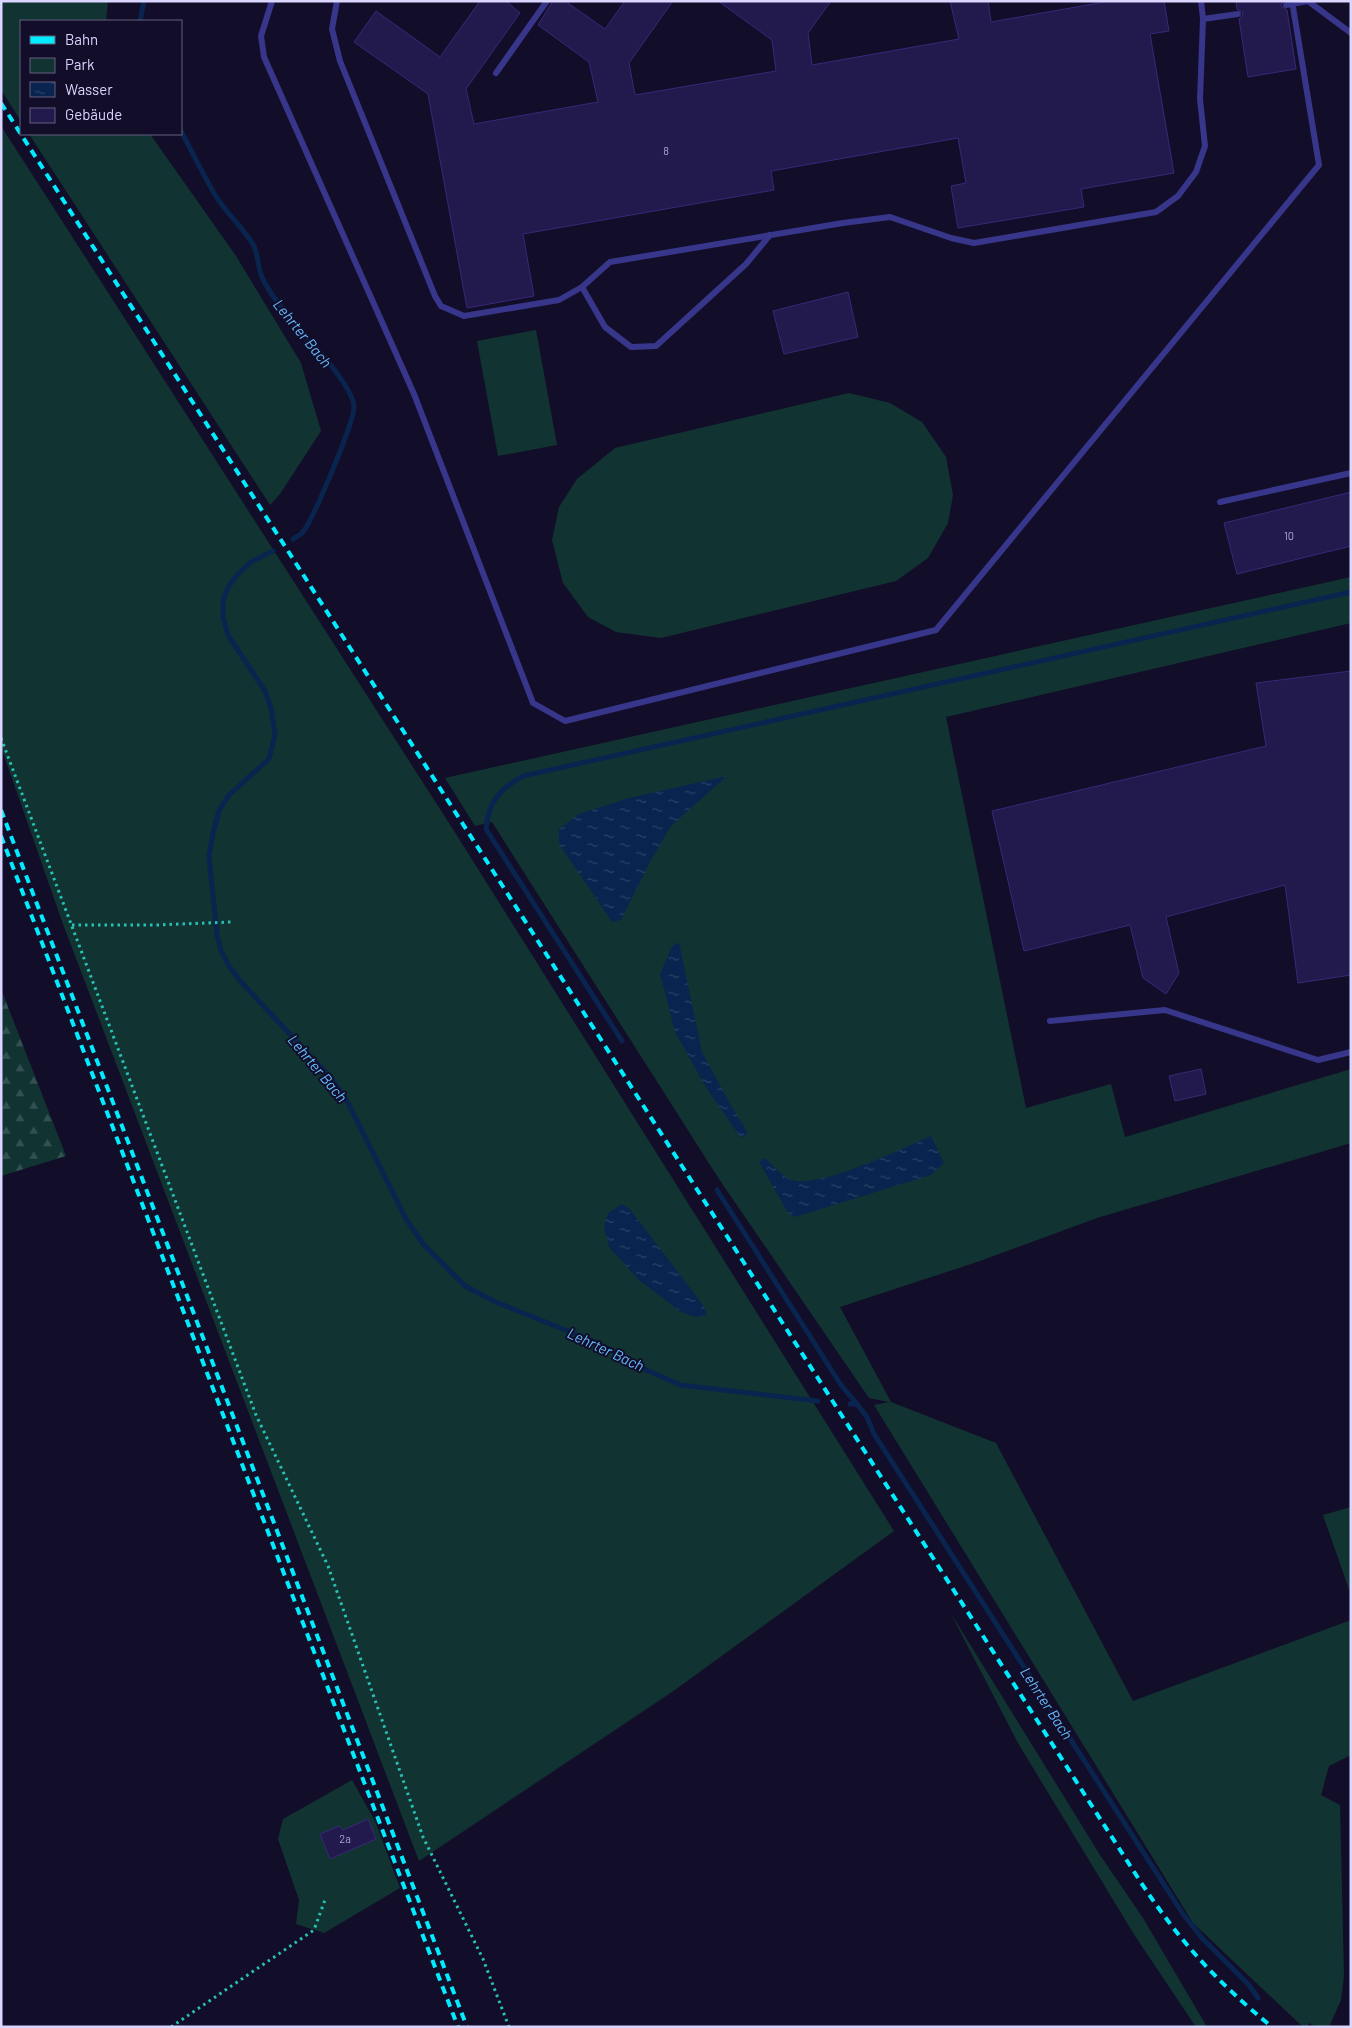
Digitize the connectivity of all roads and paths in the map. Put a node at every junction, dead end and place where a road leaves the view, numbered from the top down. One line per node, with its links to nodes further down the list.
1 (272, 1): 5 (lane)
2 (337, 1): 11 (lane)
3 (547, 1): 9 (lane)
4 (1201, 1): 7 (lane)
5 (1290, 4): 8 (lane)
6 (1238, 14): 7 (lane)
7 (1203, 19): 10 (lane)
8 (1351, 33)
9 (496, 73)
10 (770, 235): 11 (lane); 11 (lane)
11 (582, 287)
12 (1351, 473): 13 (lane)
13 (1220, 502)
14 (1, 738): 16 (path)
15 (231, 922): 16 (path)
16 (72, 924): 21 (path)
17 (1050, 1021): 18 (lane)
18 (1351, 1052)
19 (326, 1897): 20 (path)
20 (171, 2027)
21 (509, 2027)

